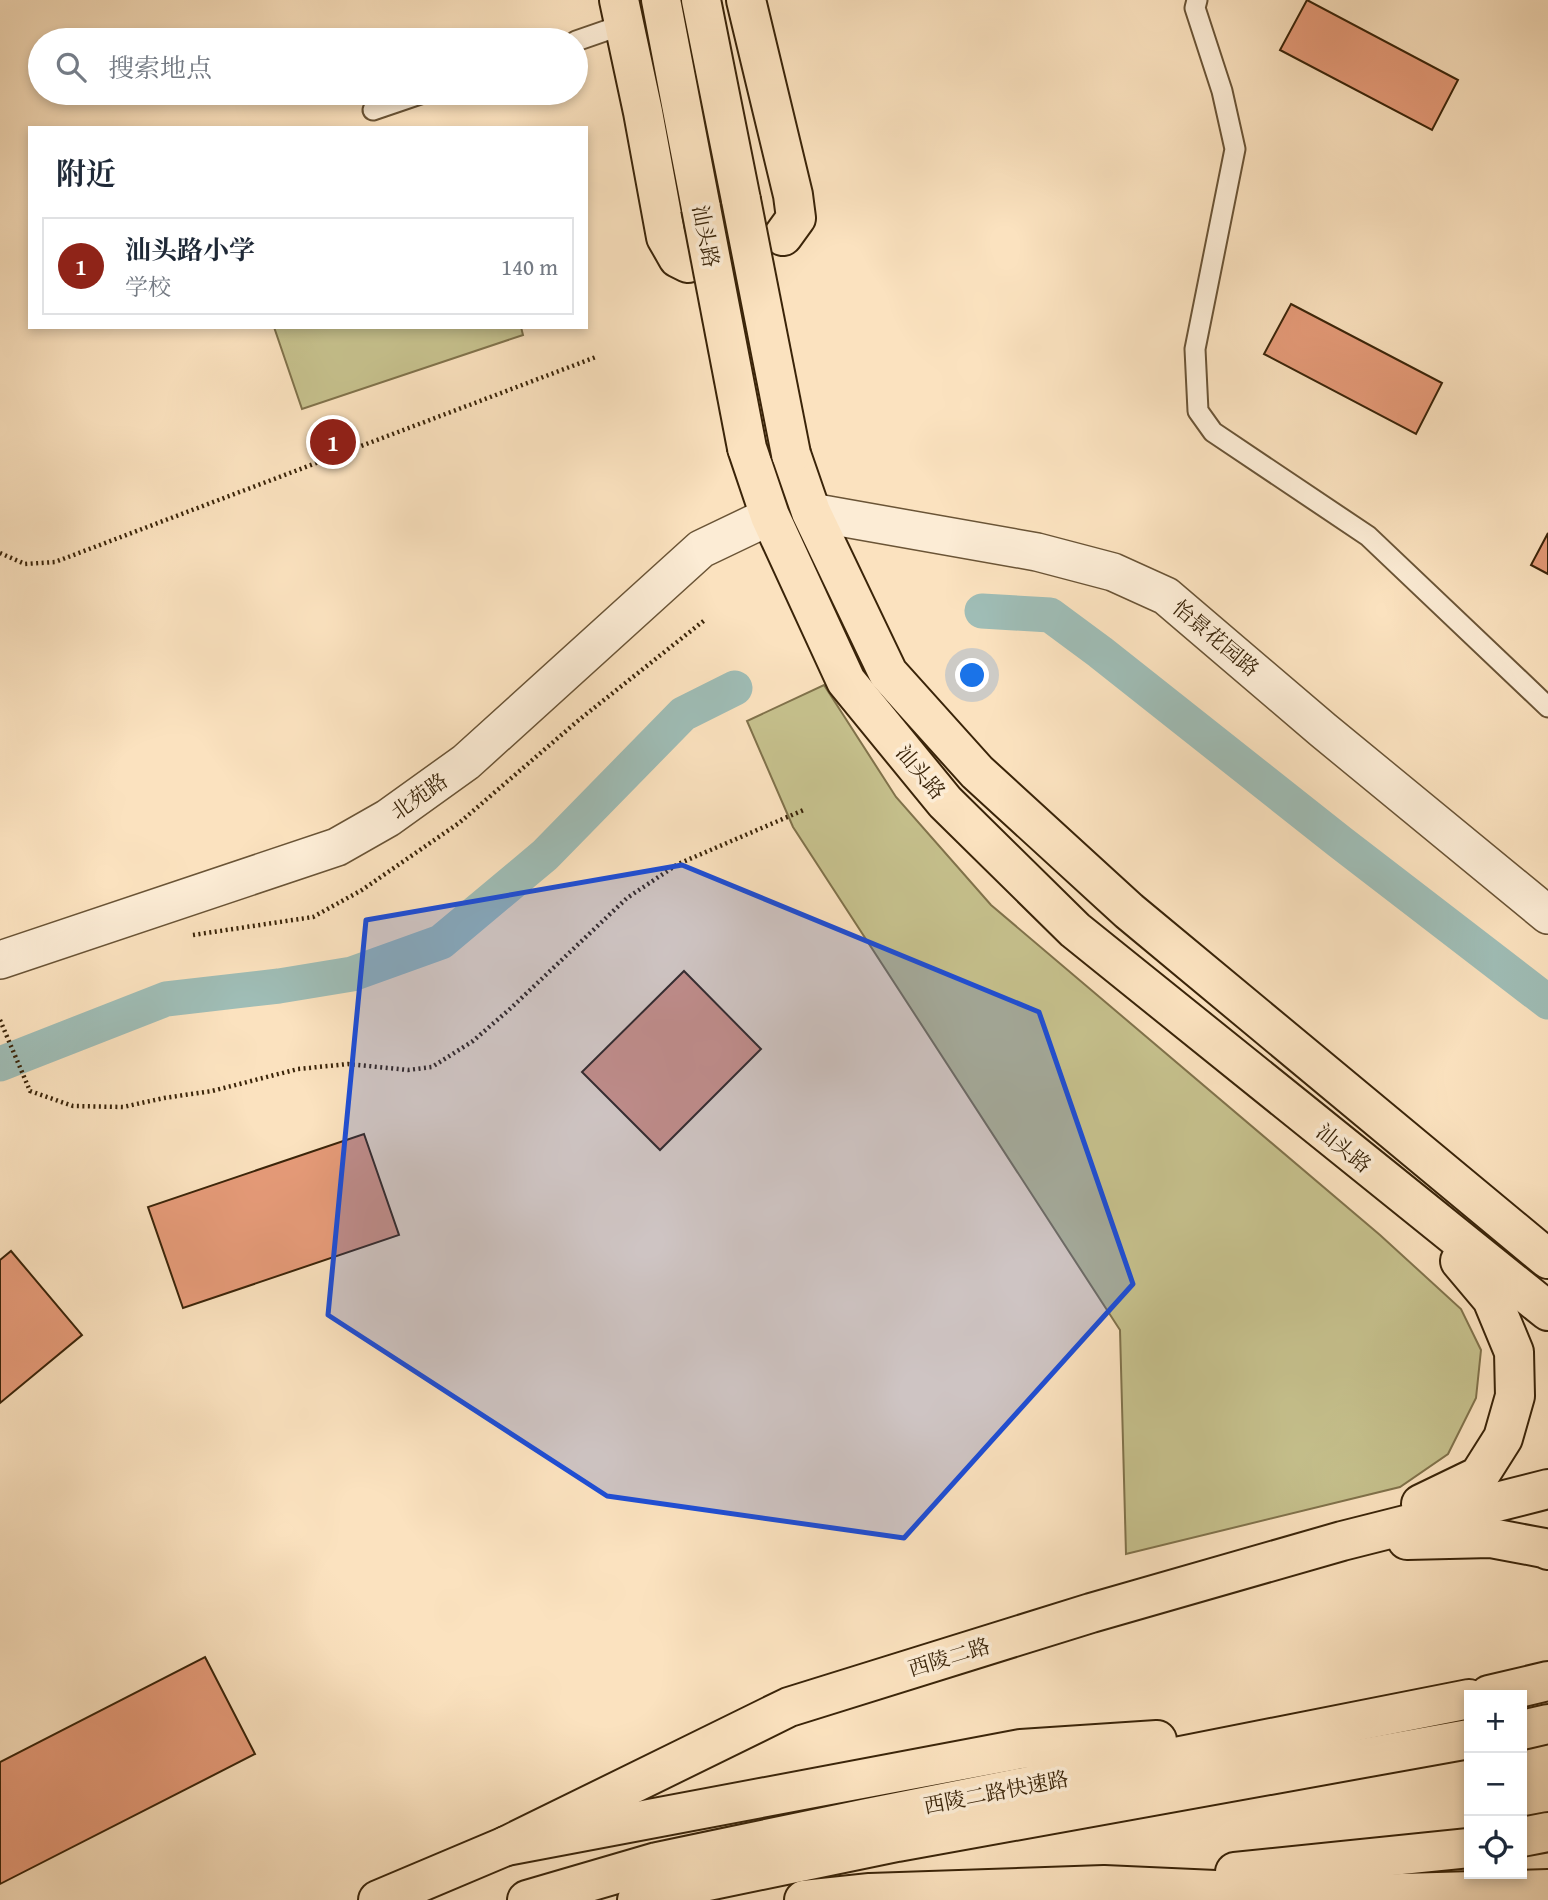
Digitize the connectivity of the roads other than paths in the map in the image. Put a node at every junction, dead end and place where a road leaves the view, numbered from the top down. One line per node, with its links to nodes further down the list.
1 (661, 0): 12 (main road, 汕头路, bridge)
2 (701, 0): 11 (main road, 汕头路, bridge)
3 (746, 0): 9 (main road)
4 (1197, 0): 13 (lane)
5 (622, 12): 6 (lane); 10 (main road)
6 (588, 33)
7 (388, 105): 8 (lane)
8 (373, 110)
9 (783, 236)
10 (688, 263)
11 (811, 512): 14 (street, 怡景花园路); 17 (main road, 汕头路)
12 (770, 516): 15 (street, 北苑路); 16 (main road, 汕头路)
13 (1548, 708)
14 (1548, 915)
15 (0, 960)
16 (1409, 1200): 18 (main road, 汕头路); 20 (main road)
17 (1548, 1259)
18 (1548, 1311)
19 (1548, 1489): 20 (main road, 西陵二路)
20 (1342, 1541): 21 (main road); 27 (main road, 西陵二路)
21 (1548, 1550)
22 (1464, 1700): 23 (main road, 西陵二路快速路)
23 (1310, 1731): 27 (main road); 32 (main road, 西陵二路快速路)
24 (1464, 1740): 33 (main road, 西陵二路快速路)
25 (1548, 1832): 26 (main road)
26 (1527, 1836)
27 (506, 1846): 31 (main road, 西陵二路)
28 (1464, 1849): 29 (main road)
29 (1104, 1885): 30 (main road); 34 (main road)
30 (1548, 1889)
31 (378, 1900)
32 (527, 1900)
33 (638, 1900)
34 (804, 1900)

